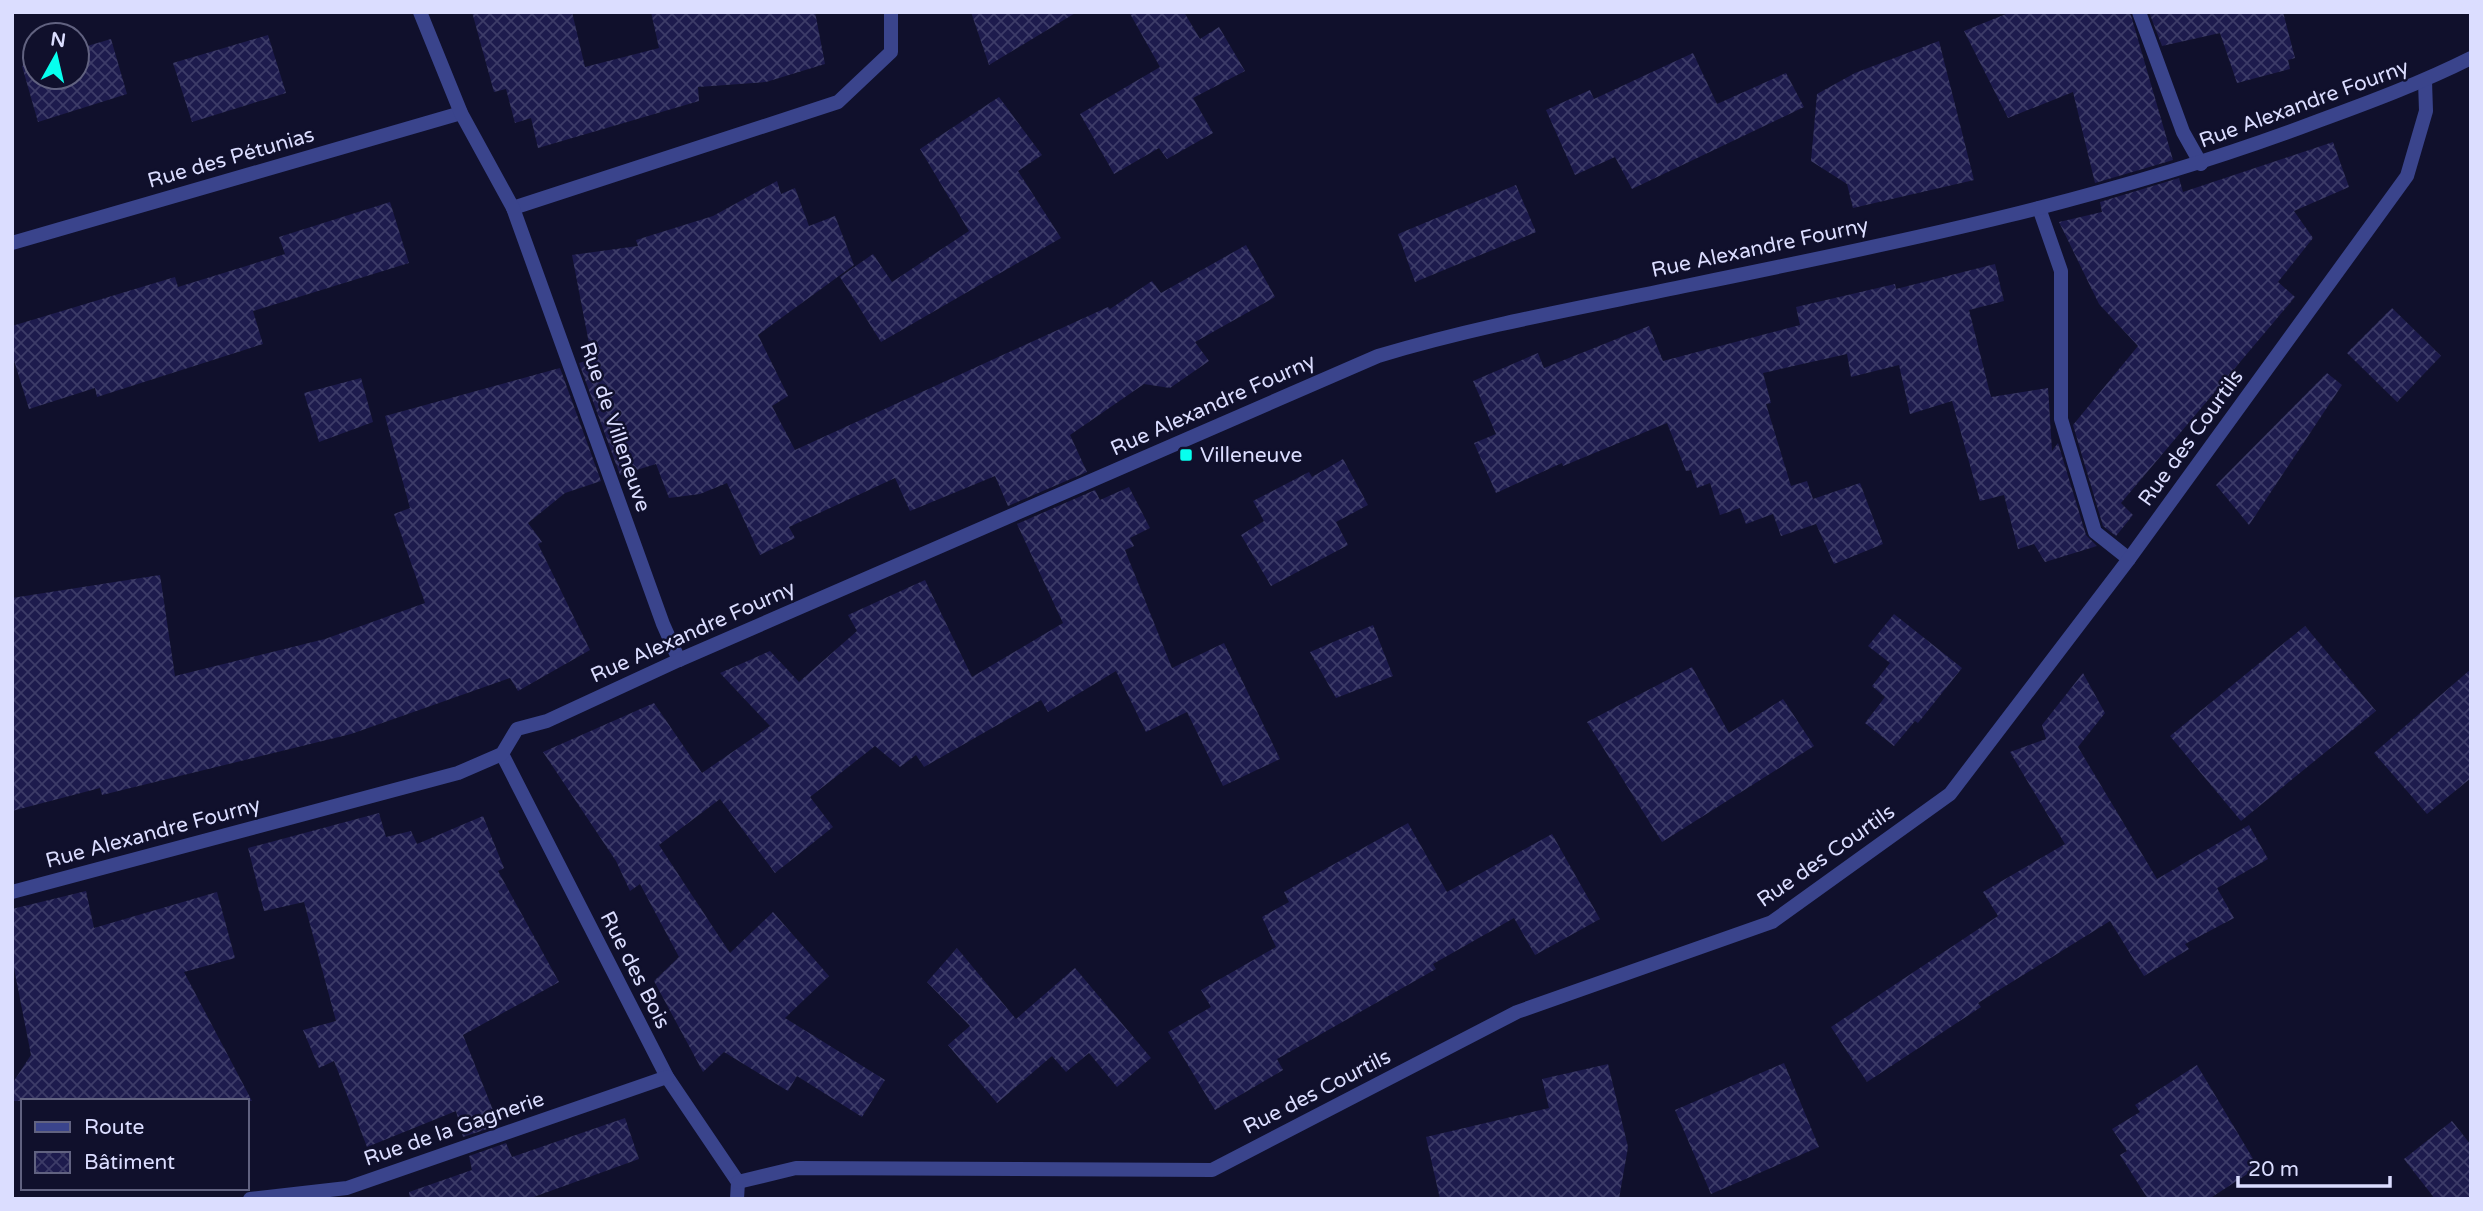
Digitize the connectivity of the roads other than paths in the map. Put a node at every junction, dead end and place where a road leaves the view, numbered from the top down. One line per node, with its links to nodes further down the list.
1 (420, 12): 6 (street, Rue de Villeneuve)
2 (891, 12): 8 (street)
3 (2139, 12): 7 (street)
4 (2471, 58): 5 (street, Rue Alexandre Fourny)
5 (2425, 81): 7 (street, Rue Alexandre Fourny); 11 (street, Rue des Courtils)
6 (461, 113): 8 (street, Rue de Villeneuve); 10 (street, Rue des Pétunias)
7 (2201, 164): 9 (street, Rue Alexandre Fourny)
8 (513, 208): 12 (street, Rue de Villeneuve)
9 (2039, 208): 11 (street); 12 (street, Rue Alexandre Fourny)
10 (12, 243)
11 (2129, 559): 16 (street, Rue des Courtils)
12 (679, 660): 13 (street, Rue Alexandre Fourny)
13 (502, 754): 14 (street, Rue Alexandre Fourny); 15 (street, Rue des Bois)
14 (12, 892)
15 (667, 1077): 16 (street, Rue des Bois); 17 (street, Rue de la Gagnerie)
16 (738, 1182): 18 (street)
17 (250, 1199)
18 (737, 1199)

